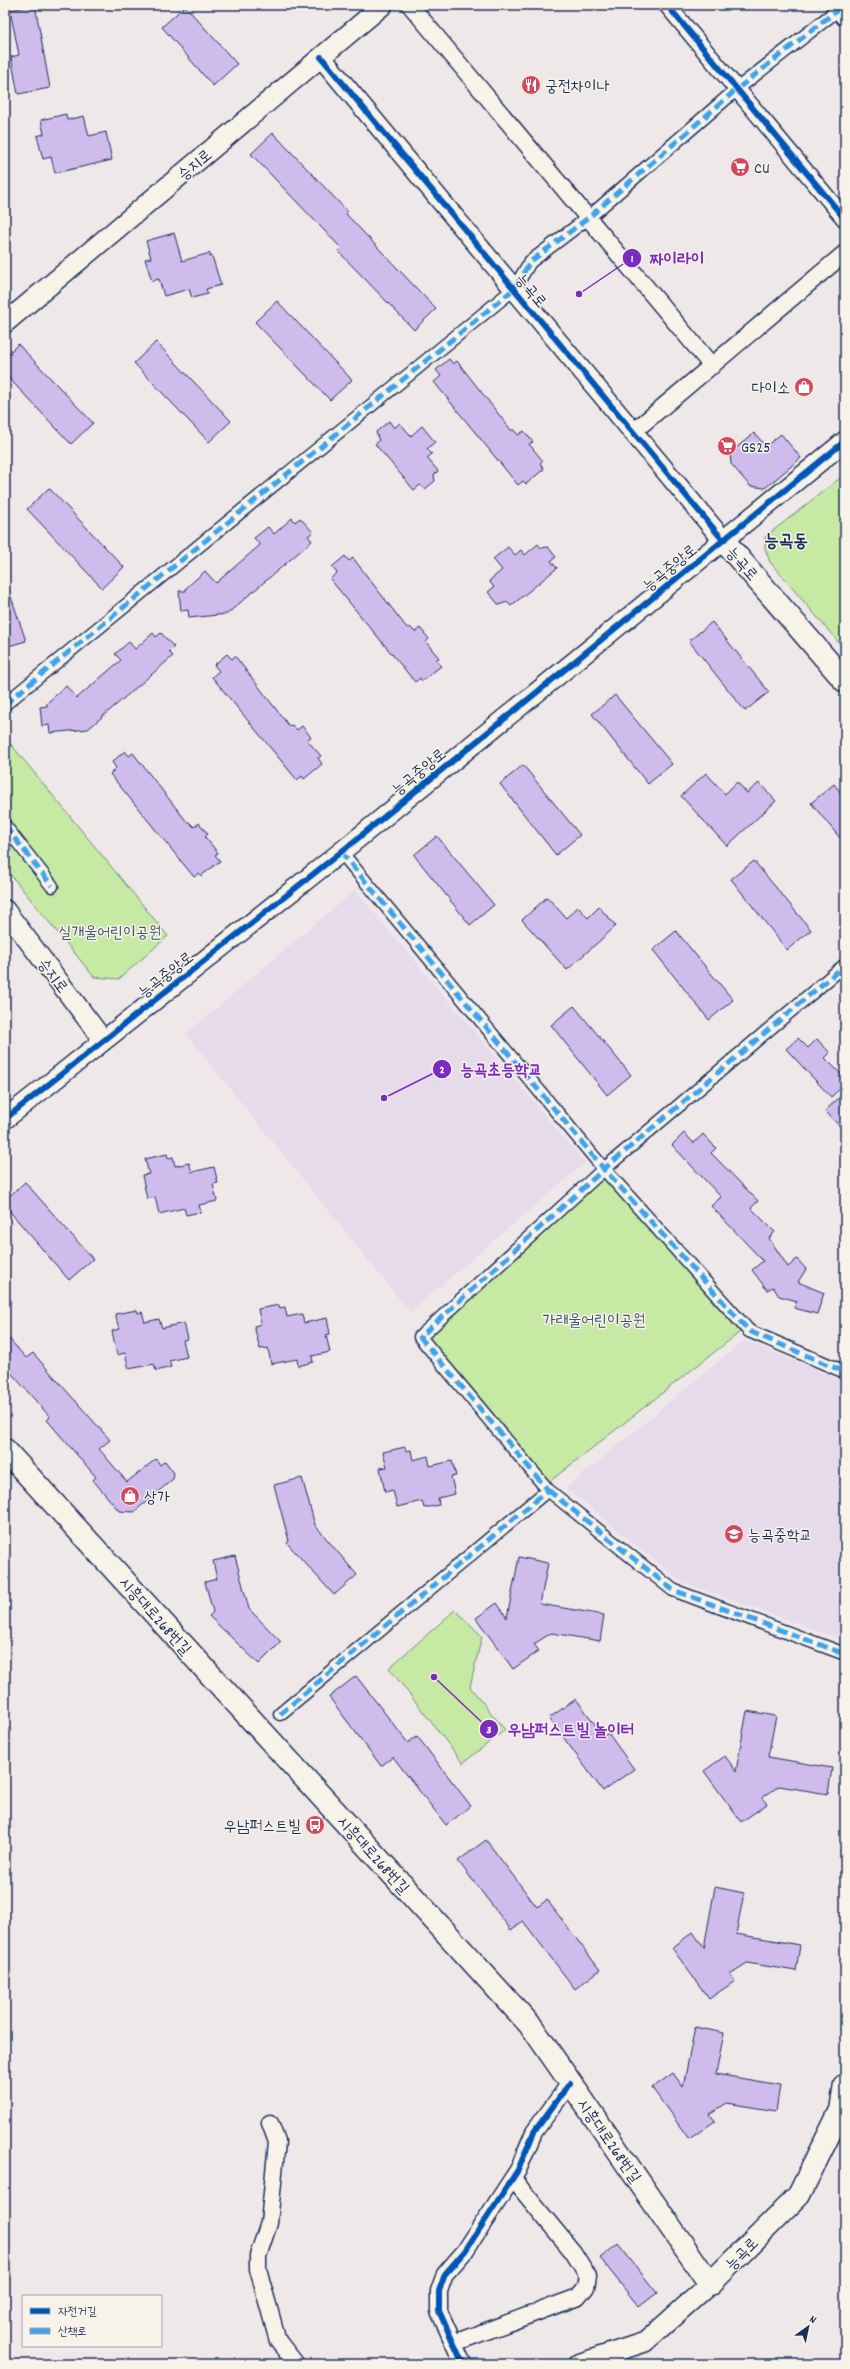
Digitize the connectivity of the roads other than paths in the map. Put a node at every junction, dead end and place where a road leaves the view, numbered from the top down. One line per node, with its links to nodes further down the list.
1 (383, 5): 5 (street, 승지로)
2 (410, 5): 7 (street)
3 (667, 5): 6 (street)
4 (841, 9): 6 (street)
5 (321, 57): 10 (street, 능곡로); 11 (street, 승지로)
6 (737, 89): 7 (street); 8 (street)
7 (588, 218): 10 (street); 12 (street)
8 (845, 219)
9 (845, 253): 12 (street)
10 (514, 289): 13 (street, 능곡로); 17 (street)
11 (5, 323)
12 (712, 366): 13 (street)
13 (633, 432): 15 (street, 능곡로)
14 (845, 441): 15 (street, 능곡중앙로)
15 (723, 540): 16 (main road, 능곡로); 19 (street, 능곡중앙로)
16 (845, 681)
17 (5, 704)
18 (5, 826): 20 (street)
19 (341, 852): 23 (street, 능곡중앙로); 25 (street)
20 (52, 886)
21 (5, 910): 23 (street, 승지로)
22 (845, 965): 25 (street)
23 (103, 1040): 24 (street, 능곡중앙로)
24 (5, 1119)
25 (604, 1169): 26 (street); 28 (street)
26 (845, 1372)
27 (5, 1450): 31 (main road, 시흥대로268번길)
28 (548, 1490): 29 (street); 30 (street)
29 (845, 1654)
30 (280, 1714)
31 (570, 2083): 34 (street); 35 (main road, 시흥대로268번길)
32 (845, 2085): 35 (main road, 능곡로)
33 (270, 2123): 37 (street)
34 (513, 2179): 36 (street); 36 (street)
35 (710, 2284): 39 (street, 능곡로)
36 (454, 2343): 38 (street)
37 (296, 2364)
38 (463, 2364)
39 (578, 2364)

